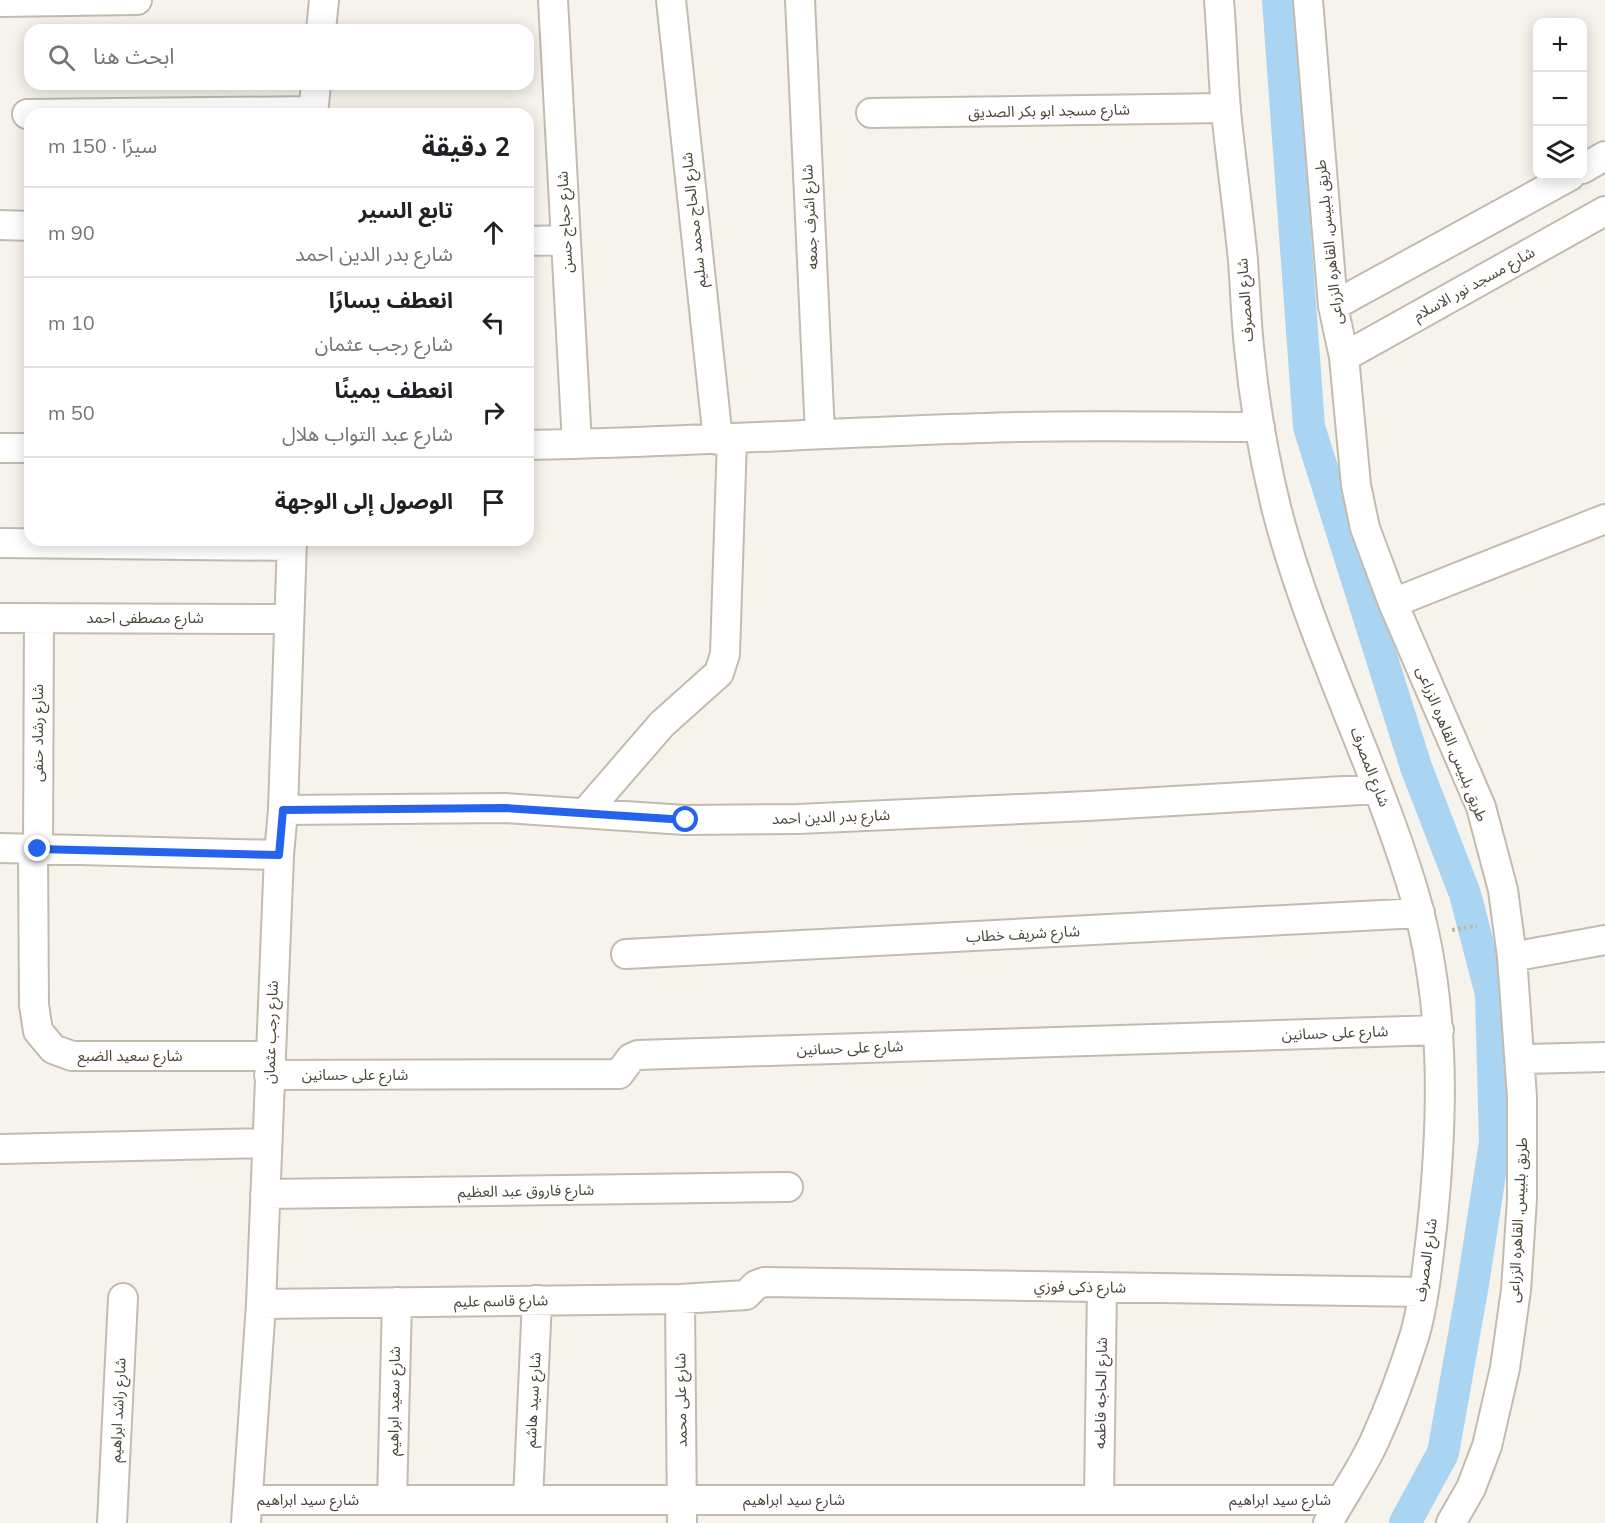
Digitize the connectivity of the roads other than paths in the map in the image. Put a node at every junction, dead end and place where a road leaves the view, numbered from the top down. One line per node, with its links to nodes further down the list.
1 (137, 0): 8 (street)
2 (324, 0): 9 (street)
3 (553, 0): 20 (street, شارع حجاج حسن)
4 (671, 0): 26 (street, شارع الحاج محمد سليم)
5 (800, 0): 25 (street, شارع اشرف جمعه)
6 (1219, 0): 12 (street, شارع المصرف)
7 (1308, 0): 22 (street, طريق بلبيس, القاهره الزراعى)
8 (0, 2)
9 (322, 24)
10 (314, 103): 11 (street)
11 (184, 108)
12 (1226, 108): 13 (street, شارع مسجد ابو بكر الصديق); 24 (street, شارع المصرف)
13 (871, 113)
14 (1605, 156): 15 (street)
15 (1587, 166)
16 (1563, 180): 22 (street)
17 (1605, 211): 23 (street, شارع مسجد نور الاسلام)
18 (0, 225): 19 (street)
19 (24, 226)
20 (566, 240): 21 (street); 27 (street, شارع حجاج حسن)
21 (534, 241)
22 (1333, 306): 23 (street, طريق بلبيس, القاهره الزراعى)
23 (1344, 357): 35 (street, طريق بلبيس, القاهره الزراعى)
24 (1260, 427): 25 (street); 39 (street, شارع المصرف)
25 (820, 434): 26 (street)
26 (725, 439): 27 (street); 41 (street, شارع الحاج محمد سليم)
27 (577, 444): 28 (street)
28 (534, 445)
29 (0, 448): 30 (street)
30 (24, 448)
31 (1605, 519): 35 (street)
32 (0, 543): 33 (street)
33 (24, 543)
34 (292, 546): 38 (street, شارع رجب عثمان)
35 (1393, 603): 48 (street, طريق بلبيس, القاهره الزراعى)
36 (0, 618): 37 (street, شارع مصطفى احمد)
37 (39, 618): 38 (street, شارع مصطفى احمد); 43 (street, شارع رشاد حنفى)
38 (289, 619): 40 (street, شارع رجب عثمان)
39 (1378, 789): 41 (street, شارع بدر الدين احمد); 45 (street, شارع المصرف)
40 (283, 810): 41 (street, شارع بدر الدين احمد); 44 (street, شارع رجب عثمان)
41 (585, 813)
42 (0, 848): 43 (street)
43 (35, 849): 44 (street); 52 (street, شارع سعيد الضبع)
44 (279, 855): 52 (street, شارع رجب عثمان)
45 (1420, 914): 47 (street, شارع شريف خطاب); 49 (street, شارع المصرف)
46 (1605, 940): 48 (street)
47 (626, 954)
48 (1512, 957): 51 (street, طريق بلبيس, القاهره الزراعى)
49 (1439, 1030): 52 (street, شارع على حسانين); 58 (street, شارع المصرف)
50 (1605, 1056): 51 (street)
51 (1520, 1059): 72 (street, طريق بلبيس, القاهره الزراعى)
52 (270, 1066): 53 (street, شارع رجب عثمان)
53 (267, 1143): 54 (street); 56 (street, شارع رجب عثمان)
54 (0, 1149)
55 (788, 1187): 56 (street, شارع فاروق عبد العظيم)
56 (265, 1194): 64 (street, شارع رجب عثمان)
57 (1102, 1287): 58 (street, شارع ذكى فوزي); 59 (street, شارع ذكى فوزي); 65 (street, شارع الحاجه فاطمه)
58 (1422, 1292): 70 (street, شارع المصرف)
59 (742, 1296): 61 (street, شارع قاسم عليم)
60 (123, 1298): 71 (street, شارع راشد ابراهيم)
61 (680, 1299): 62 (street, شارع قاسم عليم); 69 (street, شارع على محمد)
62 (537, 1300): 63 (street, شارع قاسم عليم); 67 (street, شارع سيد هاشم)
63 (397, 1302): 64 (street, شارع قاسم عليم); 66 (street, شارع سعيد ابراهيم)
64 (261, 1304): 68 (street, شارع رجب عثمان)
65 (1099, 1499): 69 (street, شارع سيد ابراهيم); 70 (street, شارع سيد ابراهيم)
66 (392, 1500): 67 (street, شارع سيد ابراهيم); 68 (street, شارع سيد ابراهيم)
67 (528, 1500): 69 (street, شارع سيد ابراهيم)
68 (247, 1511)
69 (682, 1511)
70 (1334, 1511)
71 (112, 1523)
72 (1450, 1523)

